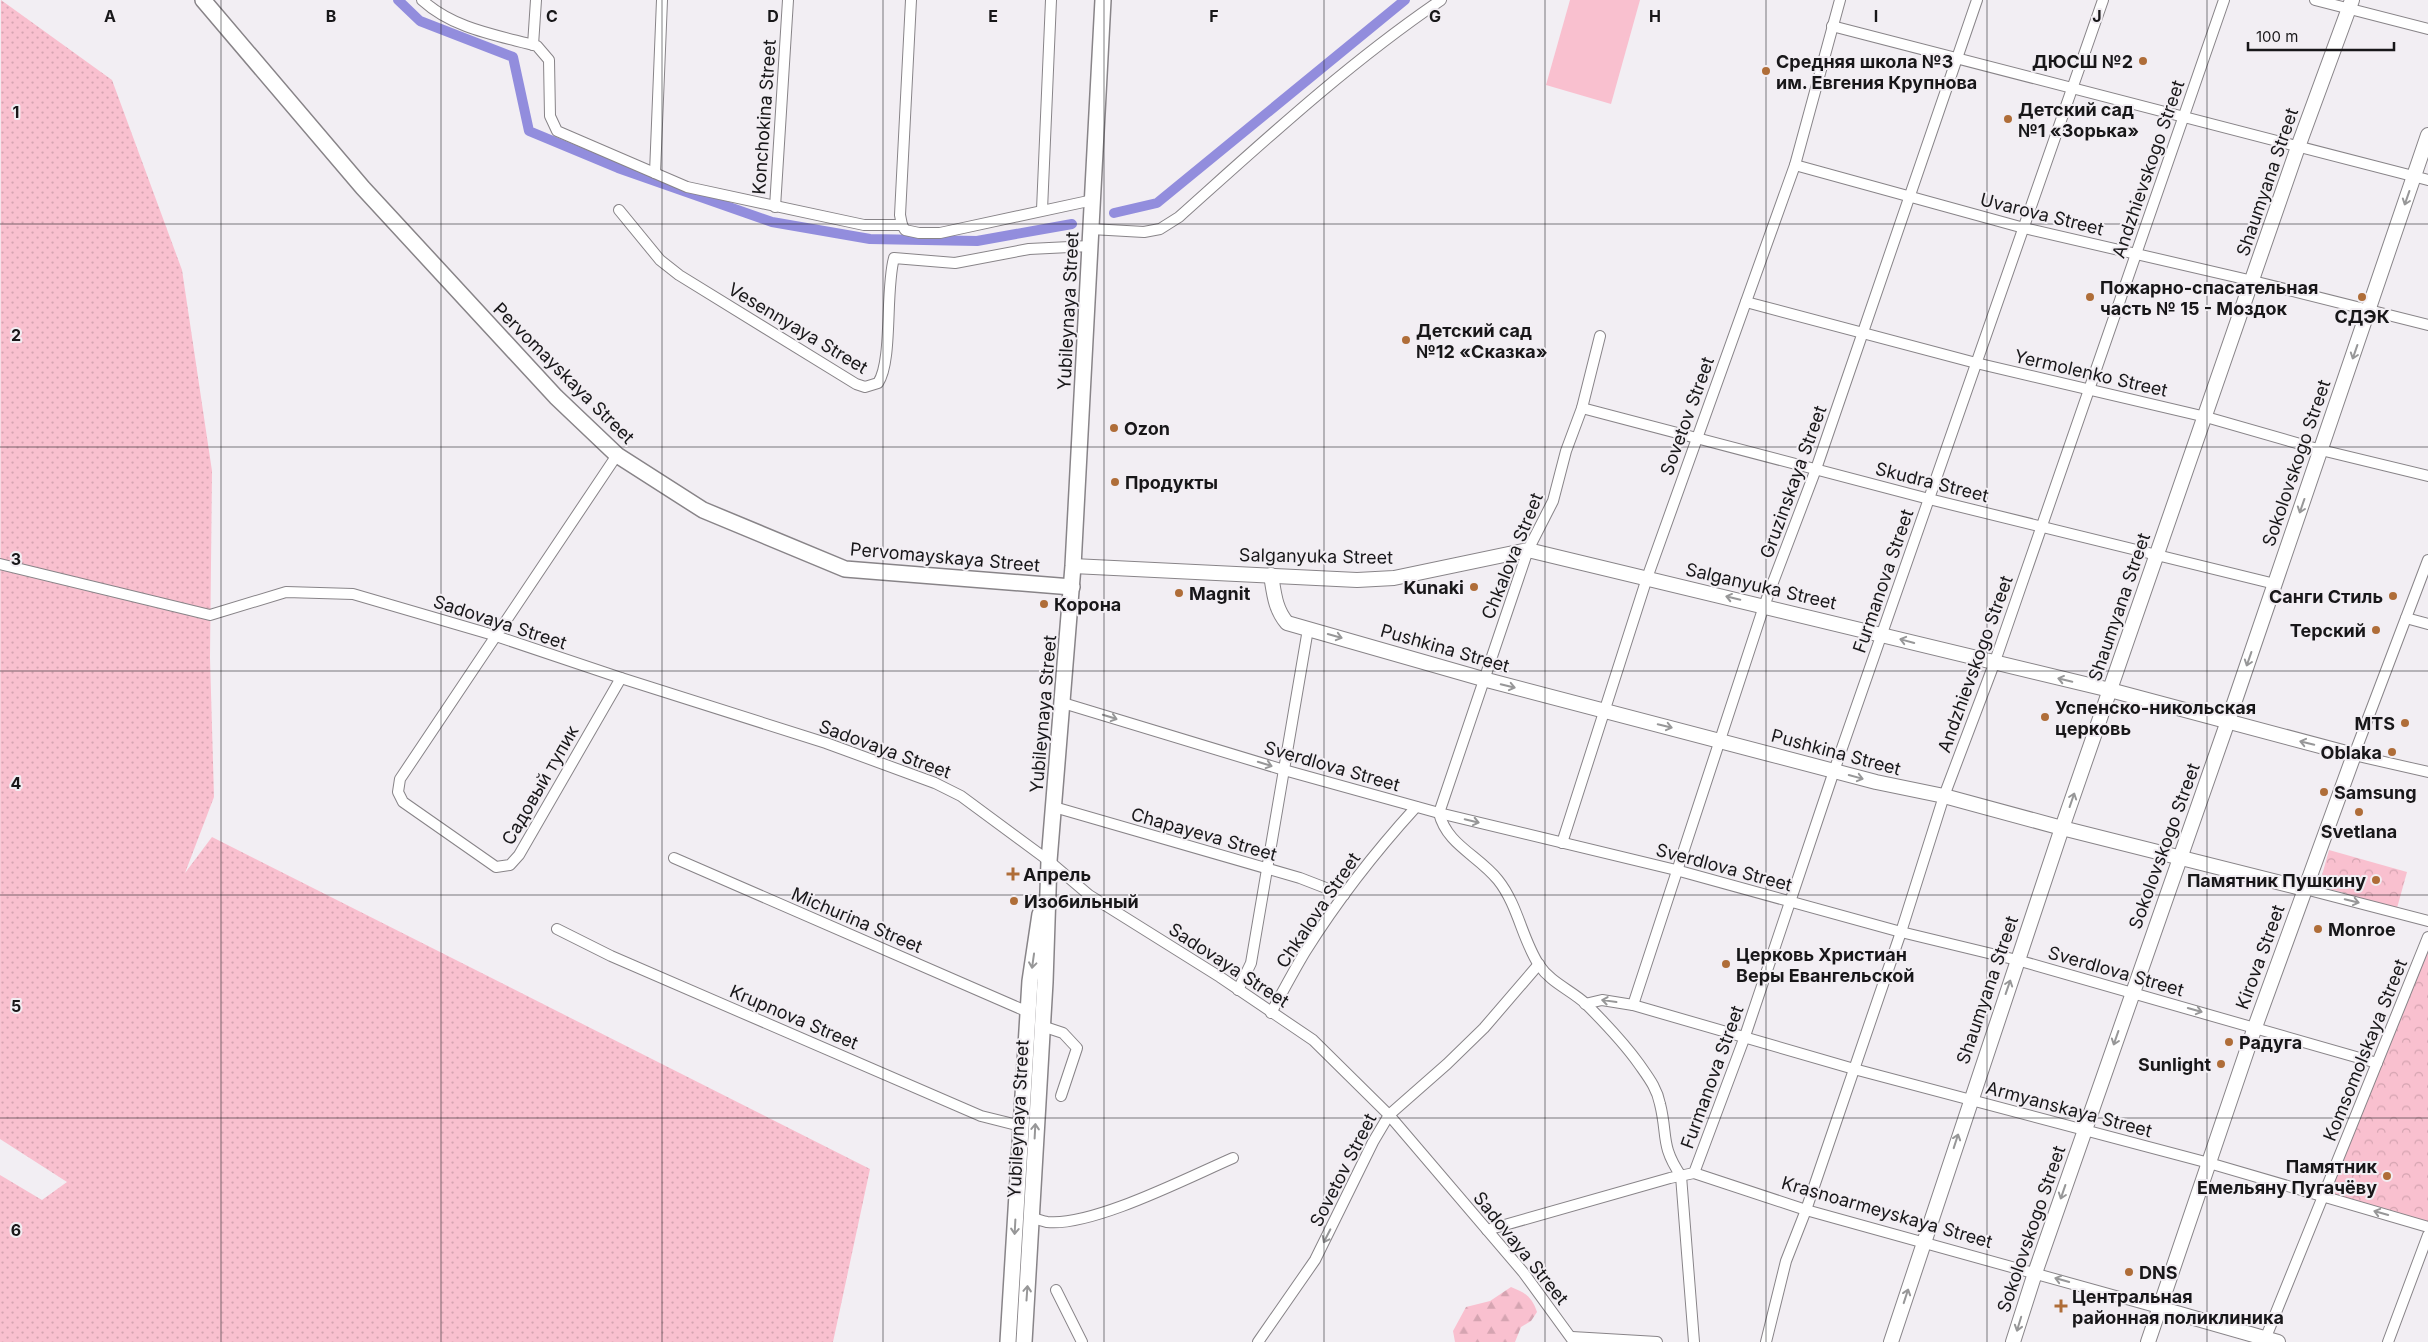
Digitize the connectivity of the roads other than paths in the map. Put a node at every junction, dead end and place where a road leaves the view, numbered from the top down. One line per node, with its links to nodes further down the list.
1 (203, 0): 49 (main road, Pervomayskaya Street)
2 (422, 0): 18 (street)
3 (536, 0): 18 (street)
4 (662, 0): 25 (street)
5 (788, 0): 29 (street, Konchokina Street)
6 (911, 0): 32 (street)
7 (1051, 0): 31 (street)
8 (1103, 0): 28 (main road, Yubileynaya Street)
9 (1441, 0): 34 (street)
10 (1840, 0): 16 (street, Sovetov Street)
11 (1977, 0): 19 (street, Gruzinskaya Street)
12 (2103, 0): 20 (street, Furmanova Street)
13 (2224, 0): 21 (street, Andzhievskogo Street)
14 (2316, 0): 15 (street)
15 (2350, 4): 17 (street); 23 (street, Shaumyana Street)
16 (1832, 26): 19 (street); 24 (street, Sovetov Street)
17 (2428, 29)
18 (533, 45): 25 (street)
19 (1957, 57): 20 (street); 27 (street, Gruzinskaya Street)
20 (2072, 90): 21 (street); 33 (street, Furmanova Street)
21 (2183, 118): 23 (street); 36 (street, Andzhievskogo Street)
22 (2428, 135): 26 (street, Sokolovskogo Street)
23 (2298, 148): 26 (street); 37 (street, Shaumyana Street)
24 (1795, 165): 27 (street, Uvarova Street); 38 (street, Sovetov Street)
25 (655, 173): 29 (street)
26 (2421, 178): 39 (street, Sokolovskogo Street, one-way to 39)
27 (1910, 197): 33 (street, Uvarova Street); 41 (street, Gruzinskaya Street)
28 (1093, 200): 31 (street); 34 (main road, Yubileynaya Street)
29 (775, 207): 32 (street)
30 (619, 210): 35 (street, Vesennyaya Street)
31 (1042, 210): 32 (street)
32 (902, 225)
33 (2024, 228): 36 (street, Uvarova Street); 43 (street, Furmanova Street)
34 (1091, 229): 35 (main road, Yubileynaya Street)
35 (1090, 246): 58 (main road, Yubileynaya Street)
36 (2136, 253): 37 (street, Uvarova Street); 44 (street, Andzhievskogo Street)
37 (2254, 281): 39 (street, Uvarova Street); 46 (street, Shaumyana Street)
38 (1746, 302): 41 (street, Yermolenko Street); 47 (street, Sovetov Street)
39 (2369, 309): 40 (street, Uvarova Street); 48 (street, Sokolovskogo Street, one-way to 48)
40 (2428, 325)
41 (1863, 333): 43 (street, Yermolenko Street); 50 (street, Gruzinskaya Street)
42 (1600, 336): 45 (street, Chkalova Street)
43 (1976, 363): 44 (street, Yermolenko Street); 52 (street, Furmanova Street)
44 (2089, 390): 46 (street, Yermolenko Street); 53 (street, Andzhievskogo Street)
45 (1582, 408): 47 (street, Skudra Street); 54 (street, Chkalova Street)
46 (2206, 417): 48 (street, Yermolenko Street); 55 (street, Shaumyana Street)
47 (1697, 438): 50 (street, Skudra Street); 60 (street, Sovetov Street)
48 (2321, 450): 51 (street, Yermolenko Street); 61 (street, Sokolovskogo Street, one-way to 61)
49 (617, 455): 62 (main road, Pervomayskaya Street); 68 (street)
50 (1816, 469): 52 (street, Skudra Street); 63 (street, Gruzinskaya Street)
51 (2428, 476)
52 (1929, 499): 53 (street, Skudra Street); 67 (street, Furmanova Street)
53 (2042, 526): 55 (street, Skudra Street); 69 (street, Andzhievskogo Street)
54 (1528, 550): 59 (street, Salganyuka Street); 60 (street, Salganyuka Street); 71 (street, Chkalova Street)
55 (2157, 555): 61 (street, Skudra Street); 72 (street, Shaumyana Street)
56 (2428, 560): 64 (street, Kirova Street)
57 (0, 564): 68 (street, Sadovaya Street)
58 (1073, 566): 59 (street, Salganyuka Street); 62 (main road, Yubileynaya Street)
59 (1270, 575): 66 (street, Pushkina Street)
60 (1647, 578): 63 (street, Salganyuka Street, one-way to 60); 74 (street, Sovetov Street)
61 (2274, 584): 75 (street, Sokolovskogo Street, one-way to 75)
62 (1072, 586): 73 (main road, Yubileynaya Street)
63 (1764, 606): 67 (street, Salganyuka Street); 76 (street, Gruzinskaya Street)
64 (2406, 618): 65 (street); 77 (street, Kirova Street)
65 (2428, 624)
66 (1308, 629): 71 (street, Pushkina Street, one-way to 71); 78 (street)
67 (1881, 634): 69 (street, Salganyuka Street, one-way to 67); 79 (street, Furmanova Street)
68 (498, 636): 70 (street, Sadovaya Street); 70 (street, Садовый тупик)
69 (1994, 664): 72 (street, Salganyuka Street, one-way to 69); 81 (street, Andzhievskogo Street)
70 (621, 678): 89 (street, Sadovaya Street)
71 (1483, 679): 74 (street, Pushkina Street, one-way to 74); 84 (street, Chkalova Street)
72 (2110, 690): 75 (street, Salganyuka Street); 85 (street, Shaumyana Street, one-way to 72)
73 (1063, 703): 78 (street, Sverdlova Street, one-way to 78); 82 (main road, Yubileynaya Street)
74 (1603, 710): 76 (street, Pushkina Street, one-way to 76); 86 (street, Sovetov Street)
75 (2228, 721): 77 (street, Salganyuka Street, one-way to 75); 87 (street, Sokolovskogo Street)
76 (1719, 740): 79 (street, Pushkina Street); 91 (street, Gruzinskaya Street)
77 (2354, 755): 80 (street, Salganyuka Street); 92 (street, Kirova Street)
78 (1284, 770): 83 (street, Sverdlova Street); 90 (street)
79 (1834, 772): 81 (street, Pushkina Street, one-way to 81); 94 (street, Furmanova Street)
80 (2428, 772)
81 (1944, 796): 85 (street, Pushkina Street); 97 (street, Andzhievskogo Street)
82 (1054, 806): 89 (main road, Yubileynaya Street); 90 (street, Chapayeva Street)
83 (1416, 807): 84 (street, Sverdlova Street); 93 (street, Chkalova Street)
84 (1439, 813): 86 (street, Sverdlova Street, one-way to 86); 100 (street)
85 (2062, 828): 87 (street, Pushkina Street); 99 (street, Shaumyana Street)
86 (1562, 842): 91 (street, Sverdlova Street)
87 (2179, 857): 92 (street, Pushkina Street); 102 (street, Sokolovskogo Street)
88 (674, 858): 105 (street, Michurina Street)
89 (1049, 861): 101 (street, Sadovaya Street); 105 (main road, one-way to 105); 107 (main road, Yubileynaya Street)
90 (1268, 869): 93 (street, Chapayeva Street); 101 (street)
91 (1676, 870): 94 (street, Sverdlova Street); 104 (street, Gruzinskaya Street)
92 (2305, 889): 95 (street, Pushkina Street, one-way to 95); 108 (street, Kirova Street)
93 (1344, 895): 106 (street, Chkalova Street)
94 (1789, 901): 97 (street, Sverdlova Street); 109 (street, Furmanova Street)
95 (2428, 921)
96 (557, 929): 115 (street, Krupnova Street)
97 (1901, 932): 99 (street, Sverdlova Street); 111 (street, Andzhievskogo Street)
98 (2428, 937): 110 (street, Komsomolskaya Street)
99 (2017, 960): 102 (street, Sverdlova Street); 113 (street, Shaumyana Street, one-way to 99)
100 (1539, 964): 103 (street); 114 (street, Sovetov Street)
101 (1238, 990): 106 (street, Sadovaya Street)
102 (2132, 992): 108 (street, Sverdlova Street, one-way to 108); 116 (street, Sokolovskogo Street, one-way to 116)
103 (1585, 1004): 104 (street, Armyanskaya Street, one-way to 103); 120 (street)
104 (1632, 1006): 109 (street, Armyanskaya Street)
105 (1028, 1012): 115 (main road)
106 (1271, 1012): 114 (street, Sadovaya Street)
107 (1042, 1026): 112 (street); 123 (main road, Yubileynaya Street, one-way to 107)
108 (2255, 1027): 110 (street, Sverdlova Street); 118 (street, Kirova Street)
109 (1744, 1039): 111 (street, Armyanskaya Street); 119 (street, Furmanova Street)
110 (2377, 1063): 121 (street, Komsomolskaya Street)
111 (1854, 1069): 113 (street, Armyanskaya Street); 122 (street, Andzhievskogo Street)
112 (1061, 1096)
113 (1970, 1100): 116 (street, Armyanskaya Street); 127 (street, Shaumyana Street, one-way to 113)
114 (1390, 1115): 125 (street, Sadovaya Street); 136 (street, Sovetov Street, one-way to 136)
115 (1021, 1126): 133 (main road, one-way to 133)
116 (2084, 1130): 118 (street, Armyanskaya Street); 128 (street, Sokolovskogo Street, one-way to 128)
117 (1233, 1158): 123 (street)
118 (2209, 1163): 121 (street, Armyanskaya Street); 130 (street, Kirova Street)
119 (1694, 1173): 120 (street); 122 (street, Krasnoarmeyskaya Street)
120 (1681, 1176): 125 (street); 138 (street)
121 (2323, 1196): 124 (street, Armyanskaya Street, one-way to 121); 132 (street, Komsomolskaya Street)
122 (1806, 1210): 127 (street, Krasnoarmeyskaya Street); 139 (street, Andzhievskogo Street)
123 (1032, 1218): 134 (main road, Yubileynaya Street, one-way to 123)
124 (2428, 1227)
125 (1487, 1230): 131 (street, Sadovaya Street)
126 (2428, 1236): 143 (street)
127 (1923, 1242): 128 (street, Krasnoarmeyskaya Street); 140 (street, Shaumyana Street, one-way to 127)
128 (2035, 1273): 130 (street, Krasnoarmeyskaya Street, one-way to 128); 141 (street, Sokolovskogo Street, one-way to 141)
129 (1056, 1290): 135 (street)
130 (2159, 1308): 132 (street, Krasnoarmeyskaya Street); 142 (street, Kirova Street)
131 (1573, 1340): 137 (street)
132 (2269, 1341)
133 (1008, 1342)
134 (1024, 1342)
135 (1082, 1342)
136 (1258, 1342)
137 (1657, 1342)
138 (1694, 1342)
139 (1766, 1342)
140 (1891, 1342)
141 (2013, 1342)
142 (2148, 1342)
143 (2388, 1342)

